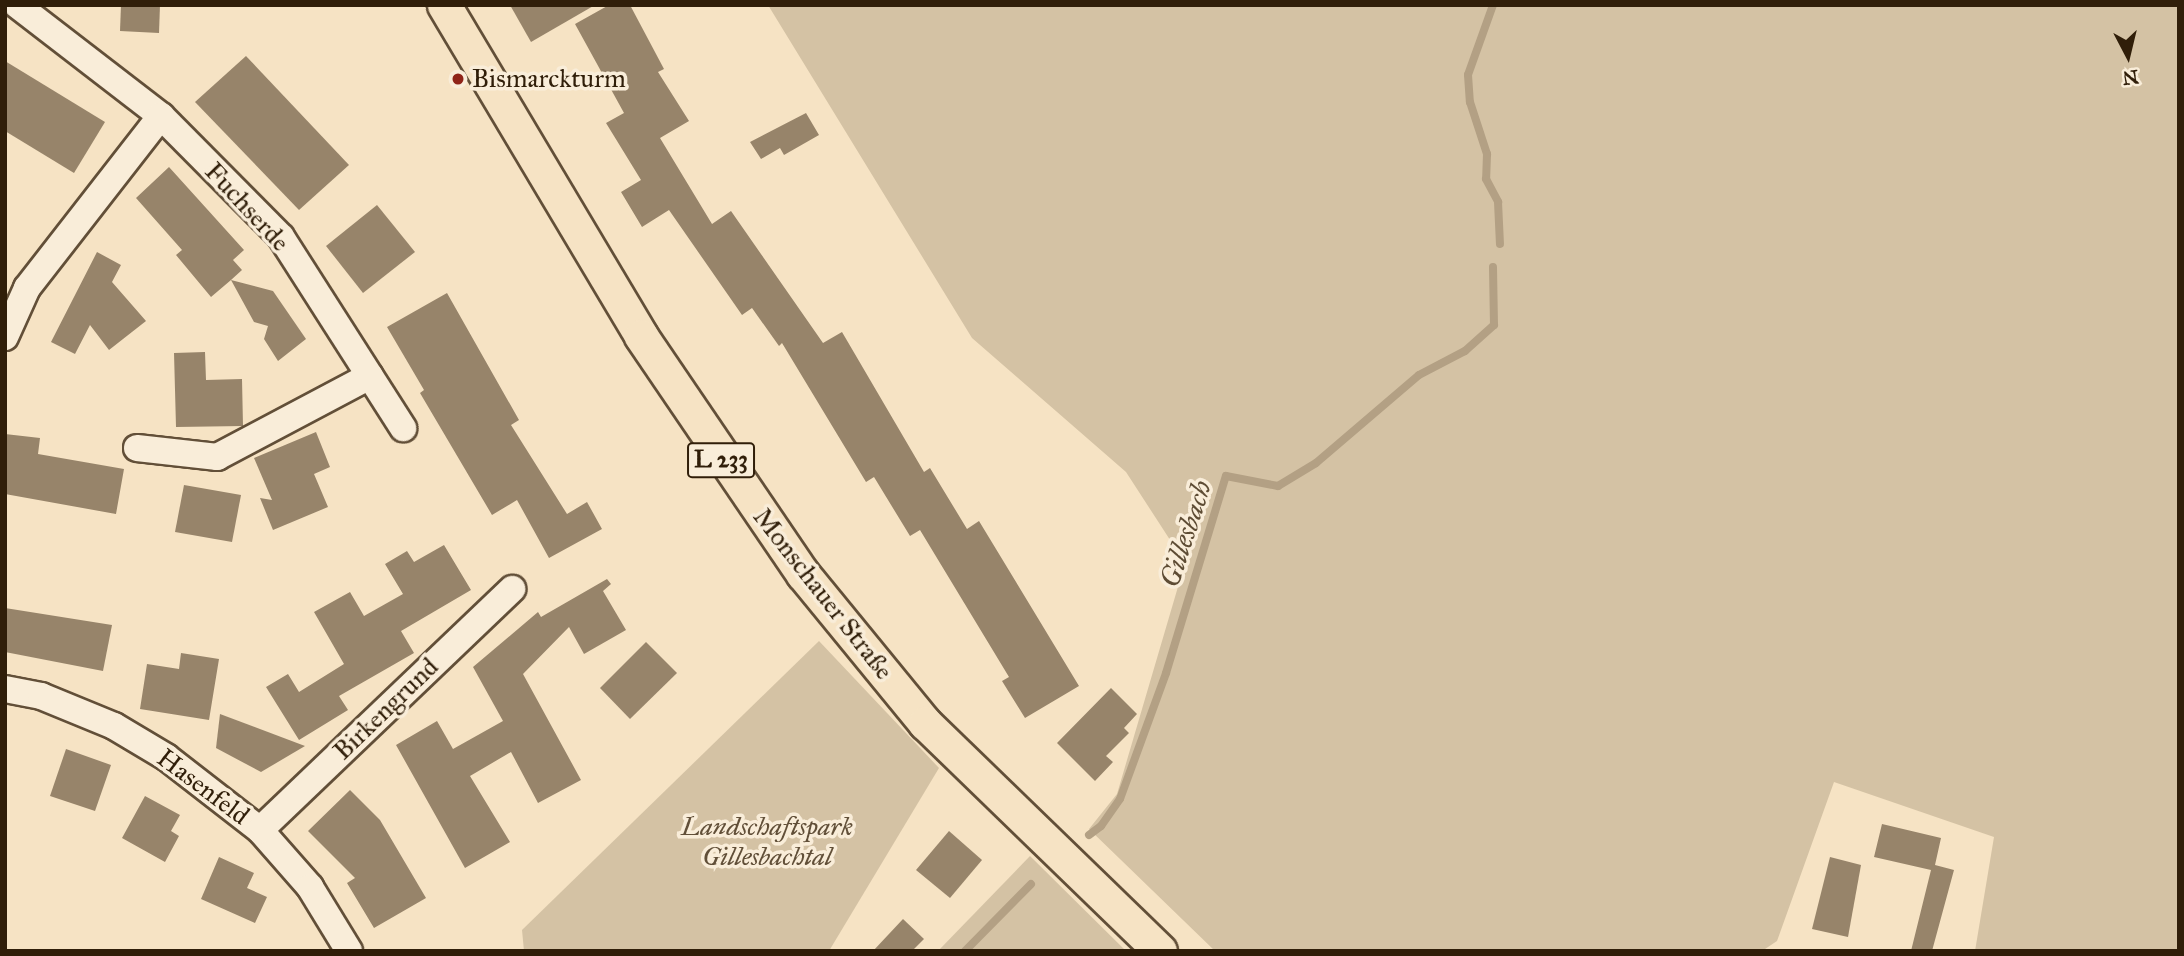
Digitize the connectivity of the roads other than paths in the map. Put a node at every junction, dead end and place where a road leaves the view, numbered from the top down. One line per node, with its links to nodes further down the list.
1 (17, 5): 3 (street, Fuchserde)
2 (443, 5): 12 (main road, Monschauer Straße / L 233)
3 (160, 116): 4 (street); 5 (street, Fuchserde)
4 (5, 337)
5 (370, 376): 6 (street, Fuchserde); 7 (street)
6 (403, 428)
7 (137, 449)
8 (512, 589): 10 (street, Birkengrund)
9 (5, 689): 10 (street, Hasenfeld)
10 (260, 830): 11 (street, Hasenfeld)
11 (349, 951)
12 (1160, 951)

